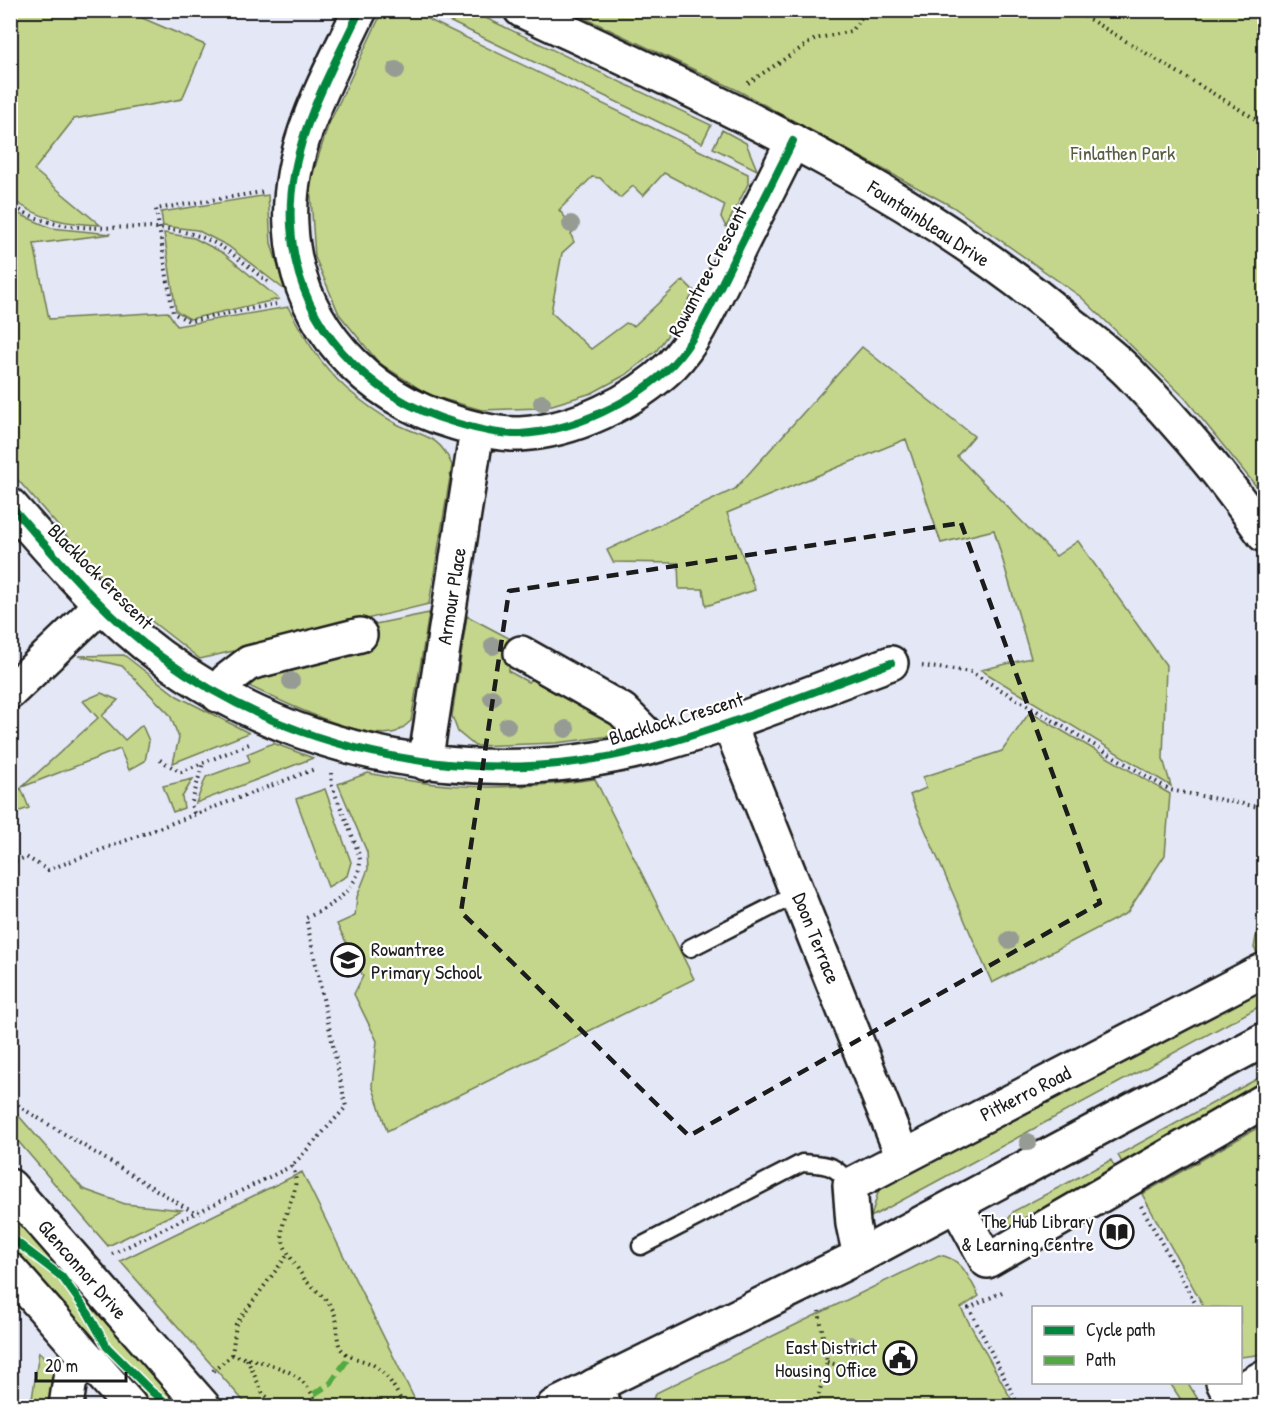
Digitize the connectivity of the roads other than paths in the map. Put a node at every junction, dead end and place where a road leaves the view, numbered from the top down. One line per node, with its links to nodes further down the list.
1 (360, 10): 4 (street, Rowantree Crescent)
2 (521, 10): 3 (street, Fountainbleau Drive)
3 (793, 141): 4 (street, Rowantree Crescent); 6 (street, Fountainbleau Drive)
4 (477, 430): 15 (street, Armour Place)
5 (10, 505): 7 (street, Blacklock Crescent)
6 (1264, 535)
7 (101, 605): 11 (street); 12 (street, Blacklock Crescent)
8 (360, 635): 12 (street)
9 (521, 653): 14 (street, Blacklock Crescent)
10 (891, 663): 13 (street, Blacklock Crescent)
11 (10, 692)
12 (218, 695): 15 (street, Blacklock Crescent)
13 (728, 721): 14 (street, Blacklock Crescent); 16 (street, Doon Terrace)
14 (649, 747): 15 (street, Blacklock Crescent)
15 (425, 763)
16 (799, 893): 17 (lane); 21 (street, Doon Terrace)
17 (690, 948)
18 (1264, 970): 21 (street, Pitkerro Road)
19 (1264, 1040): 24 (street)
20 (1264, 1101): 24 (street)
21 (903, 1156): 22 (street, Pitkerro Road)
22 (850, 1185): 25 (lane); 26 (street)
23 (10, 1186): 34 (street, Glenconnor Drive)
24 (957, 1206): 26 (street)
25 (641, 1246)
26 (860, 1256): 31 (street)
27 (10, 1270): 28 (street)
28 (88, 1359): 32 (street); 33 (street)
29 (1264, 1377): 30 (street)
30 (1224, 1384)
31 (599, 1396): 35 (street)
32 (66, 1407)
33 (130, 1407)
34 (203, 1407)
35 (554, 1407)

